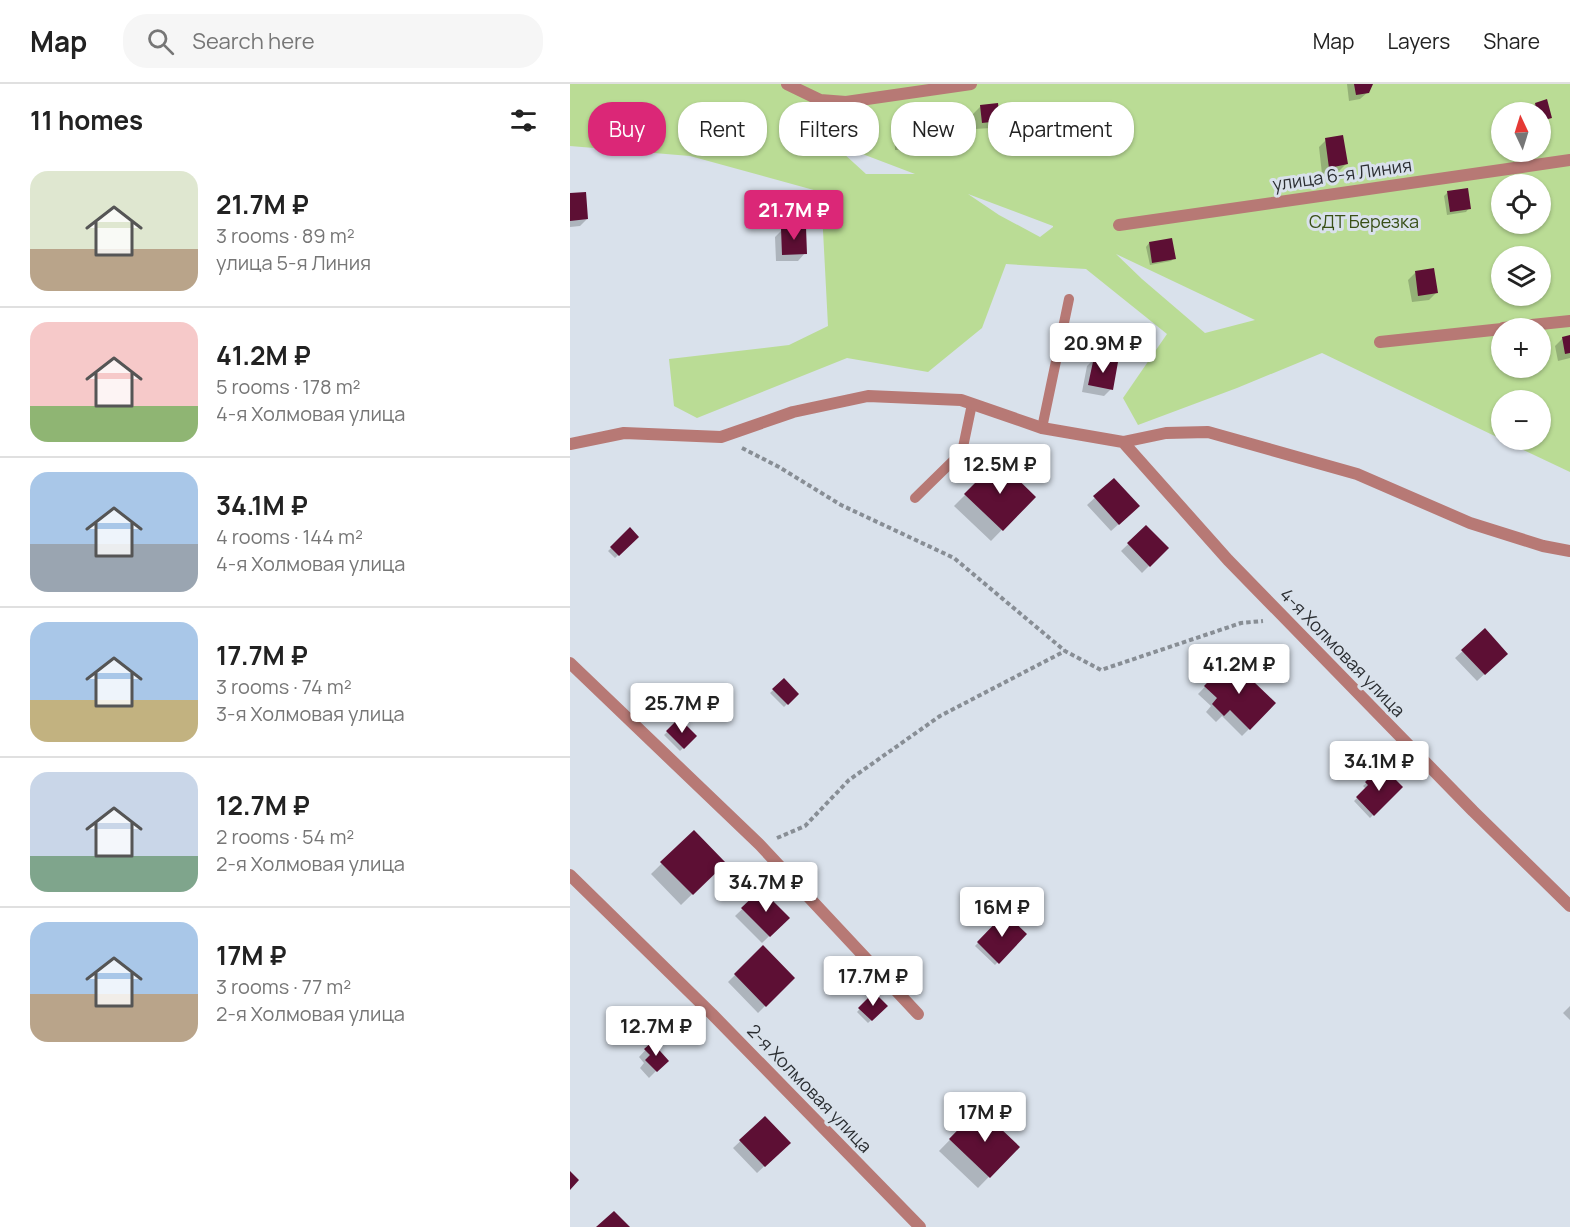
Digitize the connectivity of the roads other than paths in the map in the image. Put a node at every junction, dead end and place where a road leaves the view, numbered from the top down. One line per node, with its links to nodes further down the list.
1 (787, 84): 2 (street)
2 (971, 84)
3 (1570, 160): 4 (street, улица 6-я Линия)
4 (1119, 225)
5 (1069, 299): 11 (lane)
6 (1570, 321): 7 (street)
7 (1551, 323)
8 (1491, 330): 9 (street)
9 (1380, 342)
10 (972, 404): 11 (street); 13 (street); 14 (lane)
11 (1042, 428): 12 (street)
12 (1123, 442): 15 (street); 18 (street, 4-я Холмовая улица)
13 (570, 444)
14 (915, 498)
15 (1570, 551)
16 (570, 663): 19 (street)
17 (570, 875): 20 (street, 2-я Холмовая улица)
18 (1570, 906)
19 (918, 1014)
20 (920, 1227)

